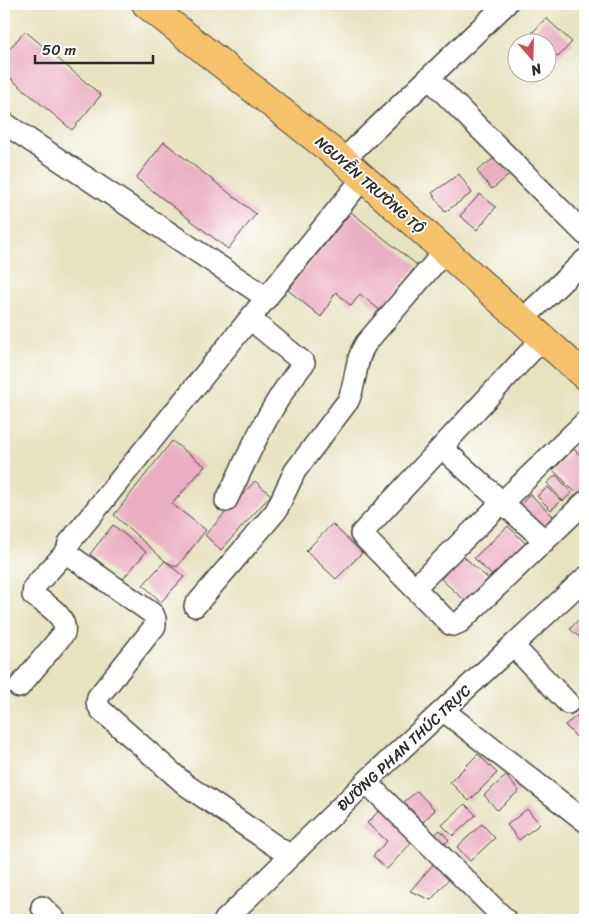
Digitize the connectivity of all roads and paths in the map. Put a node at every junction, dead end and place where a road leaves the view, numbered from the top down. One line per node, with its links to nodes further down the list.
1 (146, 4): 5 (main road, NGUYỄN TRƯỜNG TỘ)
2 (506, 4): 3 (street)
3 (429, 78): 5 (street); 7 (street)
4 (4, 123): 10 (street)
5 (343, 160): 6 (main road, NGUYỄN TRƯỜNG TỘ)
6 (363, 178): 8 (main road, NGUYỄN TRƯỜNG TỘ); 10 (street)
7 (585, 234)
8 (445, 251): 12 (main road, NGUYỄN TRƯỜNG TỘ); 24 (street)
9 (585, 260): 12 (street)
10 (267, 298): 11 (street)
11 (250, 319): 17 (street); 21 (street)
12 (522, 320): 13 (main road, NGUYỄN TRƯỜNG TỘ)
13 (543, 338): 14 (main road, NGUYỄN TRƯỜNG TỘ); 16 (street)
14 (585, 376)
15 (585, 422): 18 (street)
16 (442, 448): 18 (street); 23 (street)
17 (226, 501)
18 (503, 502): 20 (street); 23 (street)
19 (585, 502): 20 (street)
20 (544, 541): 23 (street)
21 (67, 551): 26 (street); 31 (street)
22 (585, 578): 25 (street, ĐƯỜNG PHAN THÚC TRỰC)
23 (414, 588)
24 (195, 606)
25 (513, 646): 27 (street); 28 (street, ĐƯỜNG PHAN THÚC TRỰC)
26 (19, 688)
27 (568, 704)
28 (444, 711): 29 (street, ĐƯỜNG PHAN THÚC TRỰC); 30 (street)
29 (366, 782): 31 (street, ĐƯỜNG PHAN THÚC TRỰC); 33 (street)
30 (585, 822)
31 (290, 856): 32 (street, ĐƯỜNG PHAN THÚC TRỰC)
32 (225, 920)
33 (506, 920)

